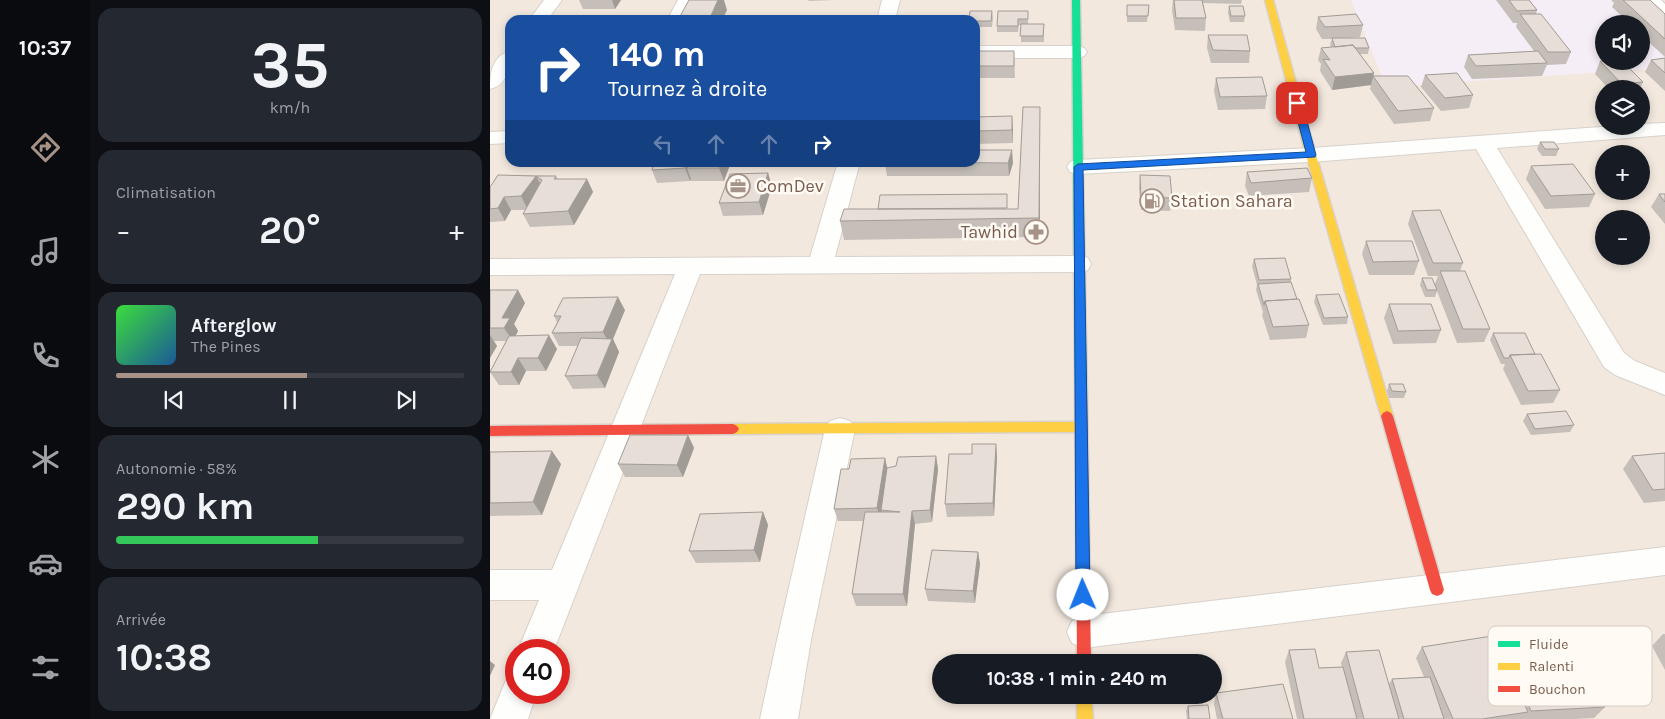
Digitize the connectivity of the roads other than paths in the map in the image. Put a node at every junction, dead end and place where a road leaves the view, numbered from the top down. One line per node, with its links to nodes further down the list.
1 (554, 0): 8 (street)
2 (687, 0): 9 (street)
3 (891, 0): 10 (street)
4 (1076, 0): 12 (street)
5 (1269, 0): 21 (street)
6 (1650, 0): 7 (street)
7 (1665, 13)
8 (542, 15)
9 (679, 15)
10 (887, 15)
11 (980, 52): 12 (street)
12 (1077, 52): 23 (street)
13 (490, 55): 14 (street)
14 (505, 56)
15 (505, 63): 16 (street)
16 (490, 83)
17 (1664, 131): 20 (street)
18 (505, 137): 19 (street)
19 (490, 138)
20 (1483, 143): 21 (street); 28 (street)
21 (1311, 155): 23 (street); 36 (street)
22 (848, 167): 25 (street)
23 (1078, 167): 24 (street)
24 (1079, 264): 25 (street); 29 (street)
25 (820, 265): 26 (street)
26 (691, 266): 27 (street); 31 (street)
27 (490, 267)
28 (1665, 384)
29 (1081, 427): 30 (street); 38 (street)
30 (840, 429): 31 (street); 42 (street)
31 (625, 430): 32 (street); 35 (street)
32 (490, 431)
33 (1665, 561): 36 (street)
34 (490, 585): 35 (street)
35 (563, 585): 37 (street)
36 (1437, 590): 38 (street)
37 (541, 639)
38 (1084, 647)
39 (515, 704): 41 (street)
40 (1084, 704): 43 (street)
41 (509, 719)
42 (780, 719)
43 (1084, 719)

